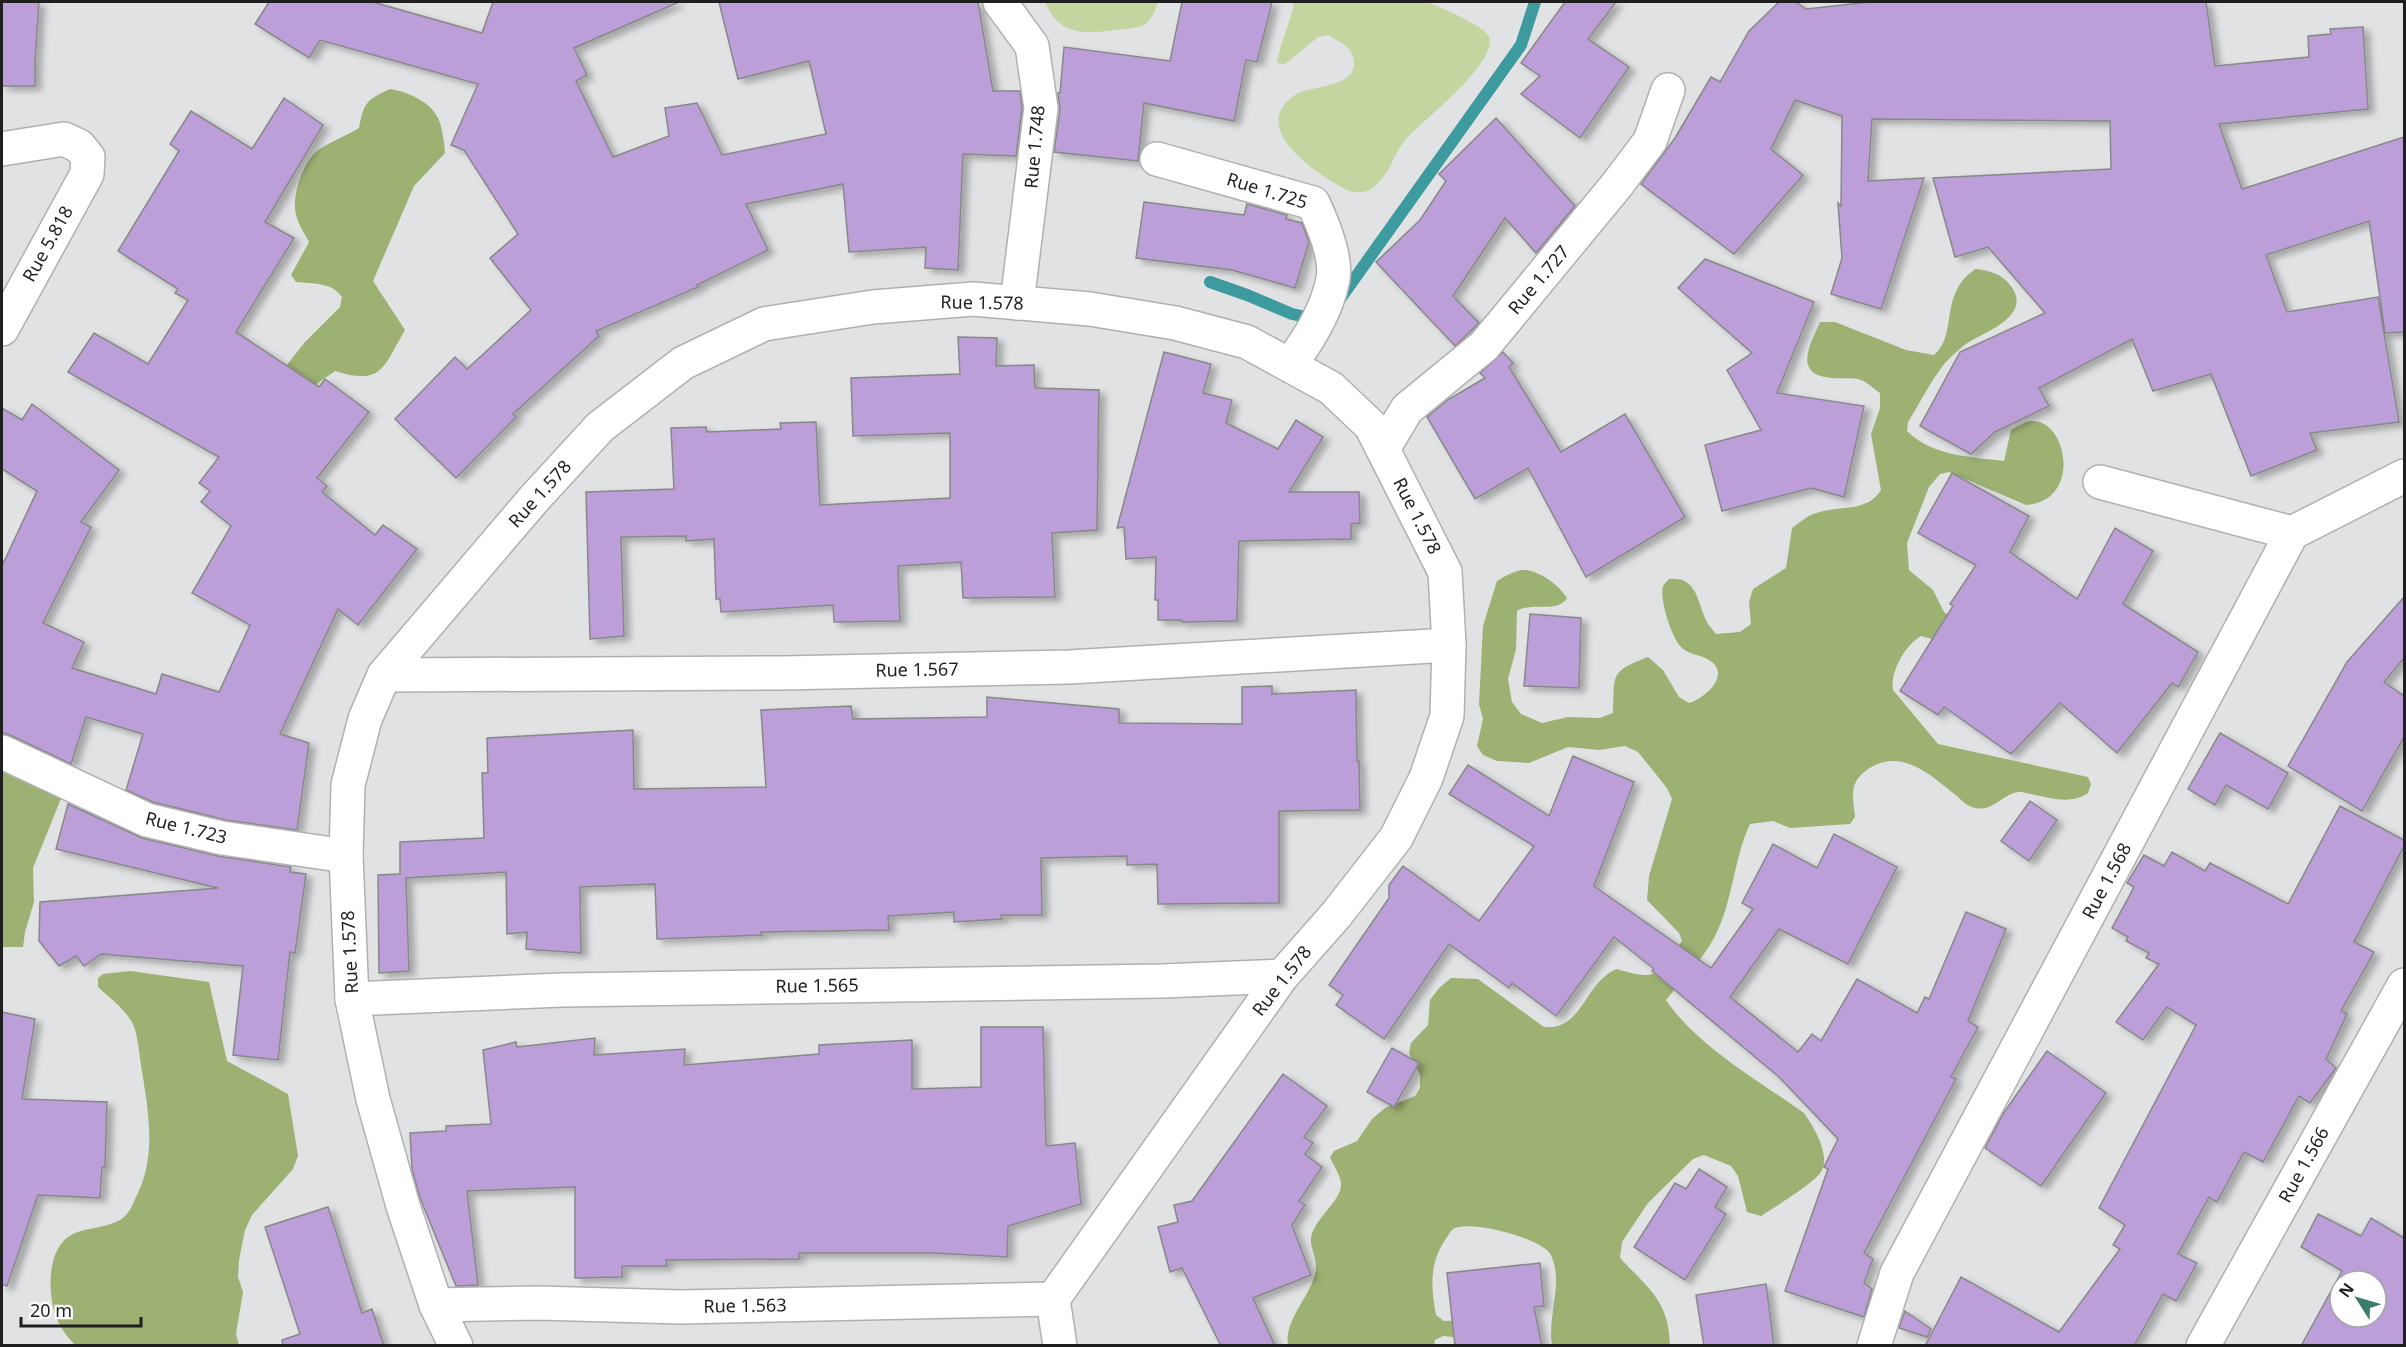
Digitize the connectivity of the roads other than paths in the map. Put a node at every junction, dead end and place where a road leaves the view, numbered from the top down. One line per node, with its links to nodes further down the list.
1 (1000, 2): 5 (street, Rue 1.748)
2 (1668, 90): 8 (street, Rue 1.727)
3 (2, 149): 6 (street, Rue 5.818)
4 (1157, 159): 7 (street, Rue 1.725)
5 (1017, 303): 7 (street, Rue 1.578); 13 (street, Rue 1.578)
6 (2, 329)
7 (1290, 365): 8 (street, Rue 1.578)
8 (1383, 449): 12 (street, Rue 1.578)
9 (2404, 476): 11 (street)
10 (2100, 482): 11 (street)
11 (2292, 533): 23 (street, Rue 1.568)
12 (1449, 645): 13 (street, Rue 1.567); 16 (street, Rue 1.578)
13 (384, 675): 15 (street, Rue 1.578)
14 (2, 752): 15 (street, Rue 1.723)
15 (346, 856): 18 (street, Rue 1.578)
16 (1282, 976): 18 (street, Rue 1.565); 19 (street, Rue 1.578)
17 (2404, 985): 24 (street, Rue 1.566)
18 (352, 999): 20 (street, Rue 1.578)
19 (1053, 1299): 20 (street, Rue 1.563); 22 (street)
20 (436, 1305): 21 (street, Rue 1.578)
21 (456, 1346)
22 (1060, 1346)
23 (1874, 1346)
24 (2203, 1346)

